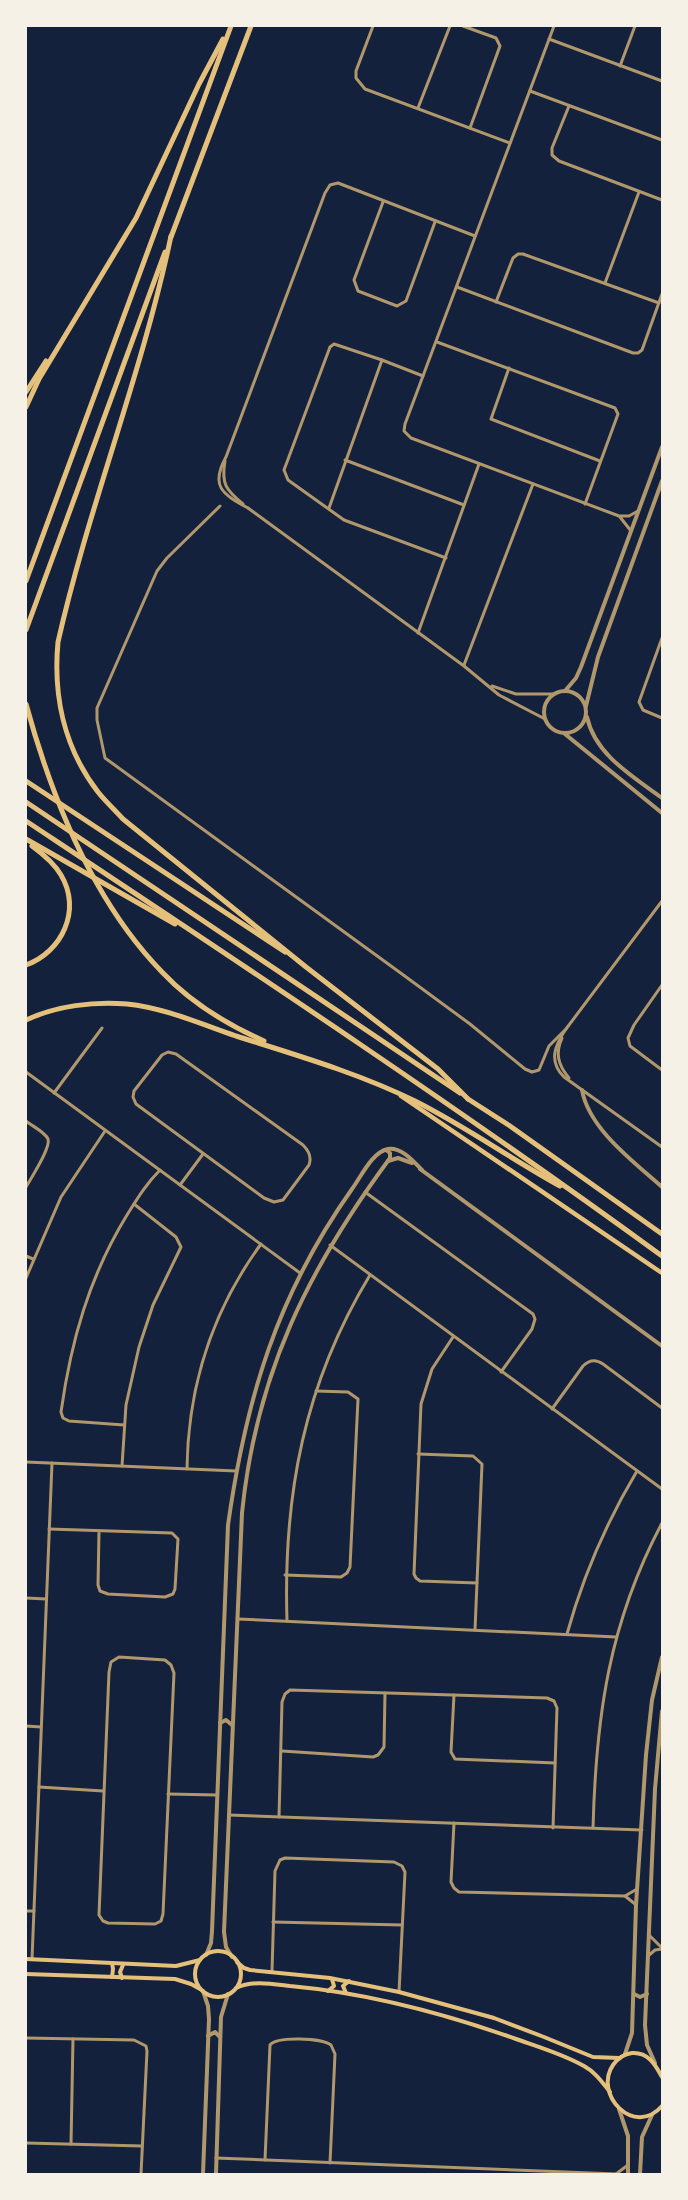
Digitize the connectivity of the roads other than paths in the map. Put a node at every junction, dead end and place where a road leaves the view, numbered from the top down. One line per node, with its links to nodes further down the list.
1 (231, 26): 28 (highway); 49 (highway)
2 (251, 26): 21 (highway)
3 (373, 26): 13 (street)
4 (450, 26): 13 (street)
5 (463, 26): 14 (street)
6 (554, 26): 8 (street)
7 (635, 26): 9 (street)
8 (549, 39): 9 (street); 11 (street)
9 (620, 66): 10 (street)
10 (663, 81)
11 (530, 91): 12 (street); 16 (street)
12 (569, 106): 15 (street); 17 (street)
13 (418, 108): 14 (street)
14 (470, 128): 16 (street)
15 (663, 140)
16 (510, 143): 22 (street)
17 (640, 191): 18 (street); 23 (street)
18 (663, 200)
19 (384, 202): 20 (street); 20 (street); 53 (street)
20 (435, 222): 22 (street)
21 (171, 236): 52 (highway); 76 (highway)
22 (475, 236): 24 (street)
23 (605, 283): 26 (street); 27 (street)
24 (457, 287): 26 (street); 29 (street)
25 (663, 294): 27 (street)
26 (496, 302): 27 (street)
27 (659, 303)
28 (83, 305): 33 (highway); 34 (highway)
29 (436, 342): 31 (street); 32 (street)
30 (381, 360): 32 (street); 36 (street); 44 (street)
31 (509, 368): 37 (street); 37 (street)
32 (423, 376): 38 (street)
33 (26, 392)
34 (26, 407)
35 (663, 447): 45 (street)
36 (345, 460): 42 (street); 44 (street)
37 (600, 461): 41 (street)
38 (479, 464): 40 (street); 42 (street)
39 (663, 481): 51 (street)
40 (533, 484): 41 (street); 55 (street)
41 (585, 504): 46 (street)
42 (464, 505): 48 (street)
43 (220, 506): 80 (street)
44 (329, 508): 48 (street)
45 (639, 510): 46 (street); 47 (street)
46 (619, 516): 47 (street)
47 (631, 531): 50 (street)
48 (446, 558): 53 (street)
49 (26, 581)
50 (599, 619): 51 (street); 57 (street)
51 (610, 624): 60 (street)
52 (26, 630)
53 (418, 633): 55 (street)
54 (663, 638): 62 (street)
55 (464, 666): 56 (street)
56 (488, 684): 58 (street); 63 (street)
57 (565, 691): 58 (street); 60 (street)
58 (554, 694): 63 (street)
59 (26, 704): 81 (highway)
60 (586, 706): 61 (street)
61 (587, 714): 64 (street); 65 (street)
62 (663, 717)
63 (545, 719): 64 (street)
64 (565, 734): 66 (street)
65 (611, 758): 66 (street); 68 (street)
66 (603, 766): 70 (street)
67 (26, 781): 76 (highway)
68 (663, 798)
69 (26, 802): 87 (highway)
70 (663, 813)
71 (26, 821): 74 (highway)
72 (26, 840): 74 (highway); 75 (highway)
73 (663, 901): 80 (street)
74 (191, 931): 101 (highway)
75 (26, 965)
76 (306, 967): 87 (highway)
77 (663, 986): 82 (street)
78 (26, 1020): 81 (highway)
79 (102, 1028): 86 (street)
80 (566, 1029): 84 (street)
81 (288, 1052): 85 (highway)
82 (663, 1070)
83 (26, 1072): 86 (street)
84 (582, 1090): 90 (street); 98 (street)
85 (397, 1092): 101 (highway); 111 (main road)
86 (54, 1093): 89 (street)
87 (468, 1099): 104 (highway)
88 (26, 1121): 97 (street)
89 (105, 1131): 94 (street); 109 (street)
90 (663, 1147)
91 (386, 1150): 93 (street); 95 (street); 99 (street)
92 (203, 1154): 92 (street); 96 (street)
93 (387, 1161): 95 (street); 100 (street)
94 (160, 1170): 96 (street); 103 (street)
95 (422, 1170): 115 (street)
96 (180, 1185): 105 (street)
97 (26, 1187)
98 (663, 1187)
99 (350, 1191): 102 (street); 110 (street)
100 (365, 1191): 102 (street); 118 (street)
101 (580, 1196): 108 (highway)
102 (360, 1198): 106 (street)
103 (134, 1204): 124 (street); 124 (street)
104 (663, 1234)
105 (261, 1244): 110 (street); 129 (street)
106 (330, 1245): 112 (street); 117 (street)
107 (26, 1256): 109 (street)
108 (663, 1256)
109 (33, 1259): 113 (street)
110 (300, 1273): 116 (street)
111 (663, 1273)
112 (370, 1275): 114 (street); 119 (street)
113 (26, 1278)
114 (453, 1337): 118 (street); 125 (street)
115 (663, 1346)
116 (264, 1358): 117 (street); 120 (street)
117 (275, 1362): 121 (street)
118 (501, 1372): 123 (street)
119 (316, 1390): 136 (street); 136 (street)
120 (251, 1401): 121 (street); 130 (street)
121 (262, 1405): 140 (street)
122 (663, 1408): 123 (street)
123 (552, 1409): 131 (street)
124 (124, 1425): 128 (street)
125 (418, 1454): 137 (street); 137 (street)
126 (26, 1462): 127 (street)
127 (52, 1463): 128 (street); 134 (street)
128 (123, 1466): 129 (street)
129 (187, 1468): 130 (street)
130 (236, 1470): 149 (street)
131 (637, 1471): 132 (street); 143 (street)
132 (663, 1489)
133 (663, 1523): 144 (street)
134 (49, 1529): 135 (street); 139 (street)
135 (99, 1531): 135 (street)
136 (285, 1575): 141 (street)
137 (477, 1583): 142 (street)
138 (26, 1598): 139 (street)
139 (46, 1599): 155 (street)
140 (236, 1619): 141 (street); 150 (street)
141 (287, 1621): 142 (street)
142 (475, 1630): 143 (street)
143 (567, 1634): 144 (street)
144 (616, 1637): 166 (street)
145 (662, 1660): 146 (street)
146 (660, 1676): 167 (street)
147 (385, 1693): 148 (street); 156 (street); 156 (street)
148 (454, 1695): 157 (street); 157 (street)
149 (221, 1708): 150 (street); 152 (street)
150 (233, 1709): 154 (street)
151 (663, 1711): 177 (street)
152 (220, 1723): 154 (street); 161 (street)
153 (26, 1726): 155 (street)
154 (232, 1726): 162 (street)
155 (41, 1727): 158 (street)
156 (282, 1751): 163 (street)
157 (555, 1763): 165 (street)
158 (39, 1787): 159 (street); 172 (street)
159 (103, 1791): 160 (street); 160 (street)
160 (168, 1794): 161 (street)
161 (217, 1795): 175 (street)
162 (229, 1815): 163 (street); 176 (street)
163 (279, 1816): 164 (street)
164 (454, 1823): 165 (street); 169 (street)
165 (553, 1828): 166 (street)
166 (593, 1828): 167 (street)
167 (642, 1830): 168 (street)
168 (637, 1889): 169 (street); 170 (street)
169 (625, 1896): 170 (street)
170 (636, 1905): 198 (street)
171 (26, 1911): 172 (street)
172 (34, 1911): 183 (street)
173 (273, 1922): 174 (street); 174 (street); 188 (street)
174 (402, 1925): 197 (street)
175 (212, 1931): 176 (street); 179 (street)
176 (224, 1932): 181 (street)
177 (649, 1935): 178 (street); 180 (street)
178 (663, 1948): 180 (street)
179 (206, 1955): 181 (main road); 184 (main road)
180 (648, 1956): 200 (street)
181 (232, 1957): 185 (main road)
182 (26, 1959): 183 (main road)
183 (32, 1959): 186 (main road)
184 (200, 1960): 187 (main road); 195 (main road)
185 (237, 1962): 188 (main road); 194 (main road)
186 (112, 1963): 187 (main road); 190 (main road)
187 (123, 1964): 191 (main road)
188 (272, 1971): 192 (main road)
189 (26, 1974): 190 (main road)
190 (111, 1977): 191 (main road)
191 (122, 1978): 195 (main road)
192 (330, 1978): 193 (main road); 196 (main road)
193 (350, 1982): 197 (main road); 199 (main road)
194 (236, 1988): 196 (main road); 201 (main road)
195 (201, 1990): 201 (main road); 202 (street)
196 (328, 1991): 199 (main road)
197 (399, 1992): 207 (main road)
198 (634, 1993): 200 (street); 206 (street)
199 (347, 1994): 210 (main road)
200 (647, 1994): 208 (street)
201 (228, 1995): 203 (street)
202 (208, 2036): 203 (street); 225 (street)
203 (220, 2037): 218 (street)
204 (26, 2038): 205 (street)
205 (73, 2039): 216 (street); 217 (street)
206 (625, 2054): 207 (main road); 208 (main road)
207 (619, 2058): 210 (main road)
208 (655, 2064): 209 (main road)
209 (663, 2077)
210 (610, 2092): 212 (main road)
211 (663, 2106): 214 (main road)
212 (619, 2108): 214 (main road); 221 (street)
213 (663, 2112): 214 (main road)
214 (655, 2113): 229 (street)
215 (26, 2142): 216 (street)
216 (71, 2144): 217 (street)
217 (142, 2146): 224 (street)
218 (216, 2158): 219 (street); 226 (street)
219 (265, 2160): 220 (street); 220 (street)
220 (330, 2163): 222 (street)
221 (628, 2165): 223 (street); 228 (street)
222 (504, 2169): 223 (street); 227 (street)
223 (617, 2174)
224 (141, 2175)
225 (203, 2175)
226 (216, 2175)
227 (504, 2175)
228 (628, 2175)
229 (640, 2175)

